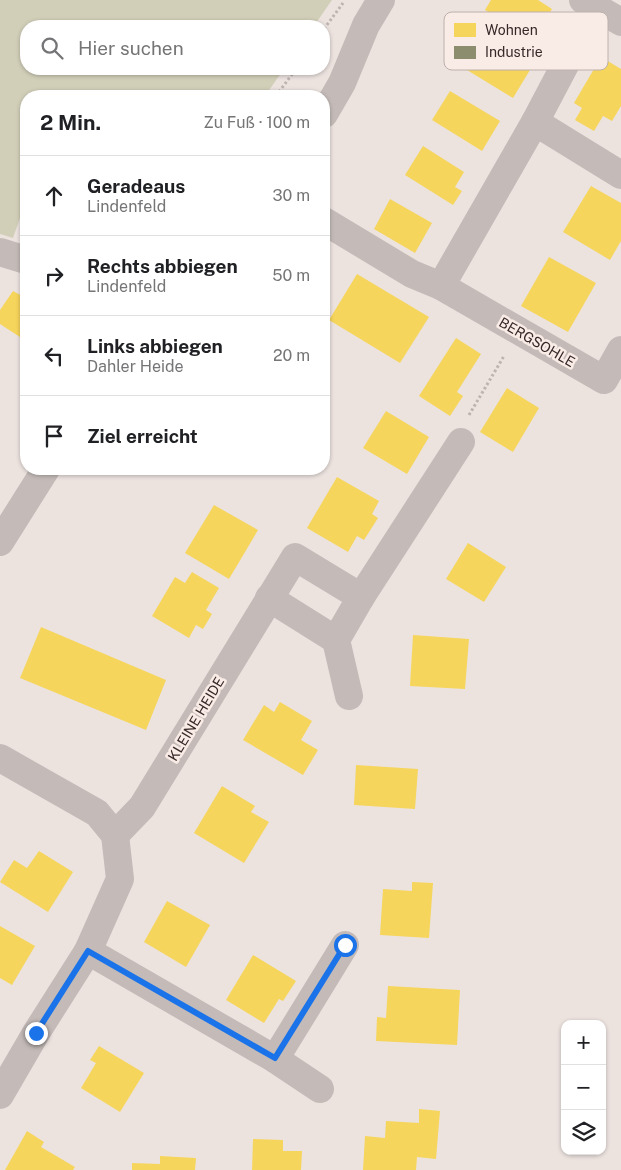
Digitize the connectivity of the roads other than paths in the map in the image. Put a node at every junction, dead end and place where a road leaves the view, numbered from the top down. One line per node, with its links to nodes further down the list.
1 (381, 0): 7 (street)
2 (589, 4): 3 (street)
3 (603, 12)
4 (608, 15): 5 (street)
5 (621, 22)
6 (559, 70): 8 (street)
7 (330, 104)
8 (535, 122): 9 (street); 13 (street)
9 (621, 175)
10 (330, 226): 13 (street, BERGSOHLE)
11 (0, 252): 12 (street)
12 (20, 258)
13 (441, 286): 14 (street, BERGSOHLE)
14 (621, 350)
15 (461, 442): 18 (street)
16 (42, 475): 17 (street)
17 (0, 542)
18 (361, 597): 19 (street, KLEINE HEIDE); 20 (street)
19 (270, 598): 20 (street); 23 (street, KLEINE HEIDE)
20 (336, 640): 21 (street)
21 (349, 696)
22 (0, 758): 23 (street)
23 (116, 836): 25 (street)
24 (345, 945): 26 (street)
25 (88, 951): 26 (street); 28 (street)
26 (275, 1058): 27 (street)
27 (320, 1089)
28 (0, 1095)

